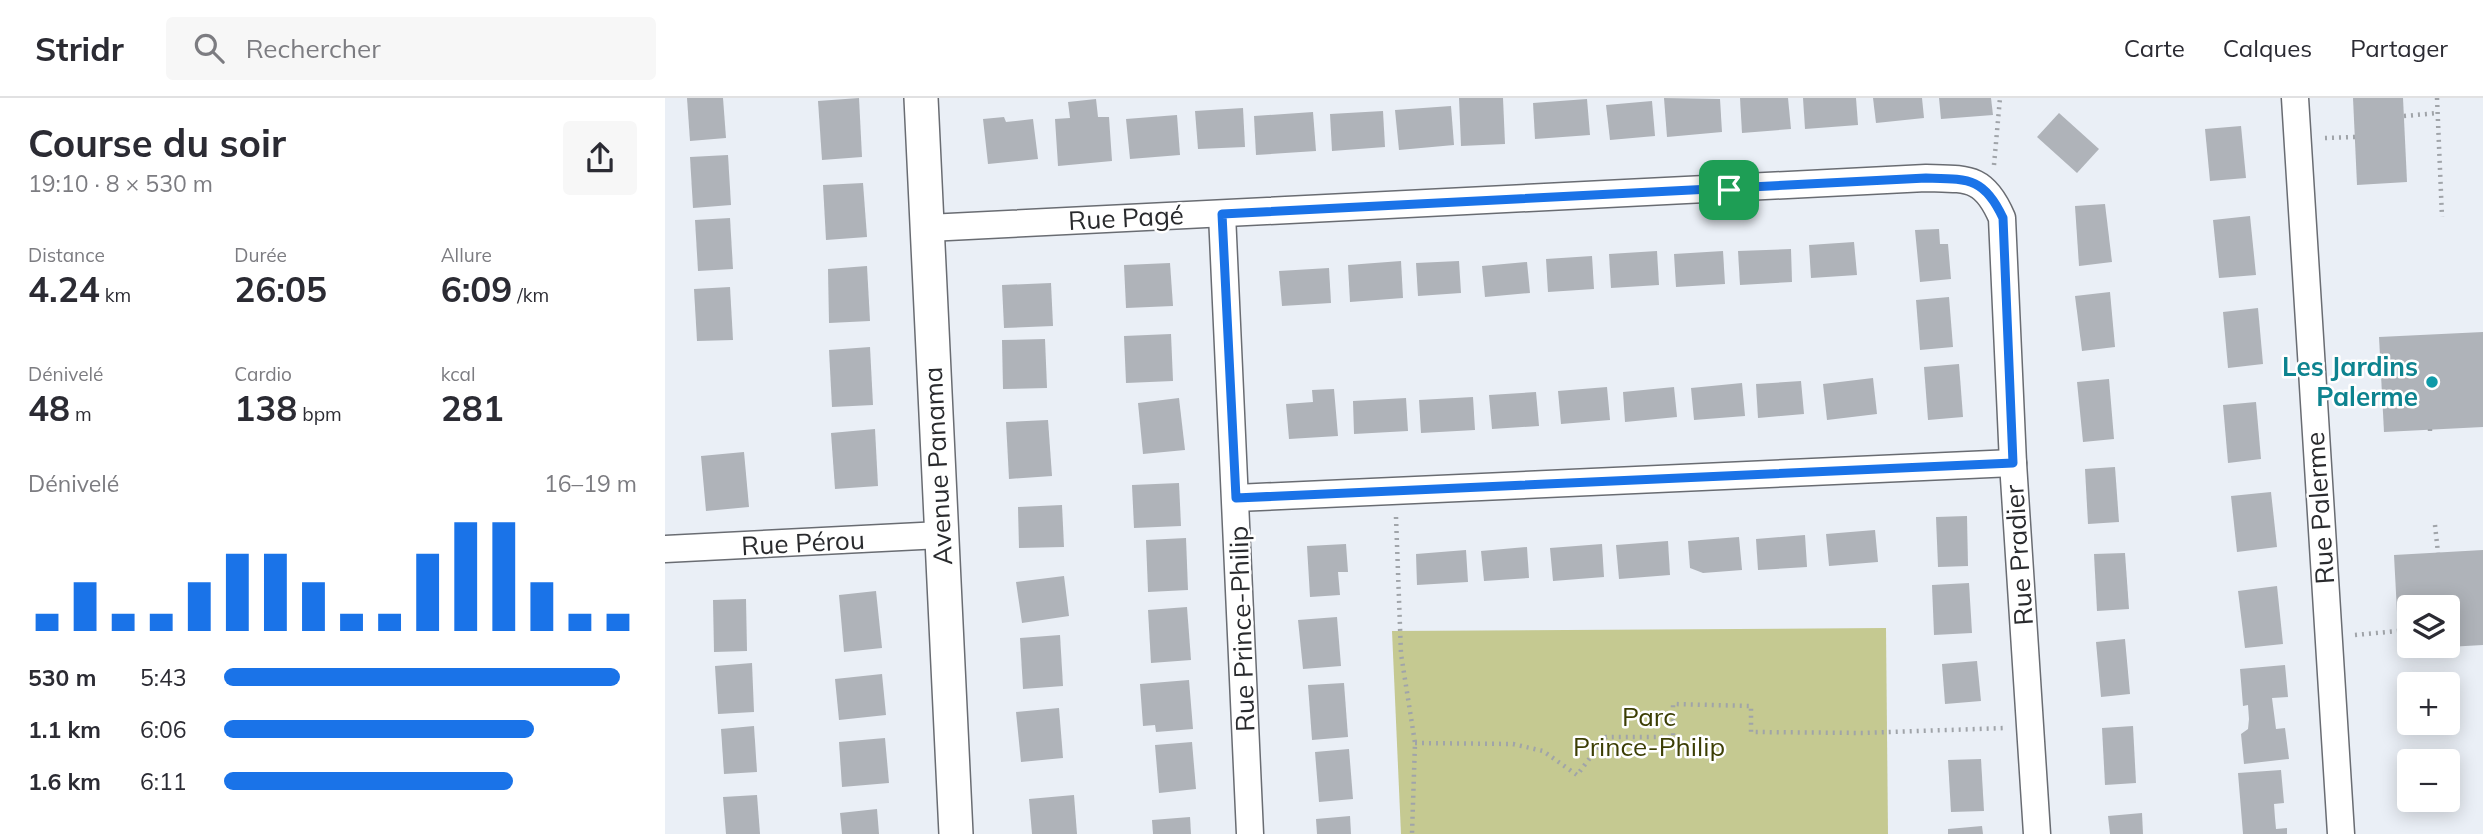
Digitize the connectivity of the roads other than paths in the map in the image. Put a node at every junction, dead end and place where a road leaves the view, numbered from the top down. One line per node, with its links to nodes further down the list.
1 (921, 98): 5 (street, Avenue Panama)
2 (2295, 98): 13 (street, Rue Palerme)
3 (1991, 194): 4 (street, Rue Pagé); 6 (street, Rue Pradier)
4 (1222, 214): 5 (street, Rue Pagé); 7 (street, Rue Prince-Philip)
5 (928, 228): 8 (street, Avenue Panama)
6 (2013, 463): 7 (street); 12 (street, Rue Pradier)
7 (1236, 498): 11 (street, Rue Prince-Philip)
8 (941, 535): 9 (street, Rue Pérou); 10 (street, Avenue Panama)
9 (665, 549)
10 (956, 834)
11 (1250, 834)
12 (2037, 834)
13 (2341, 834)

